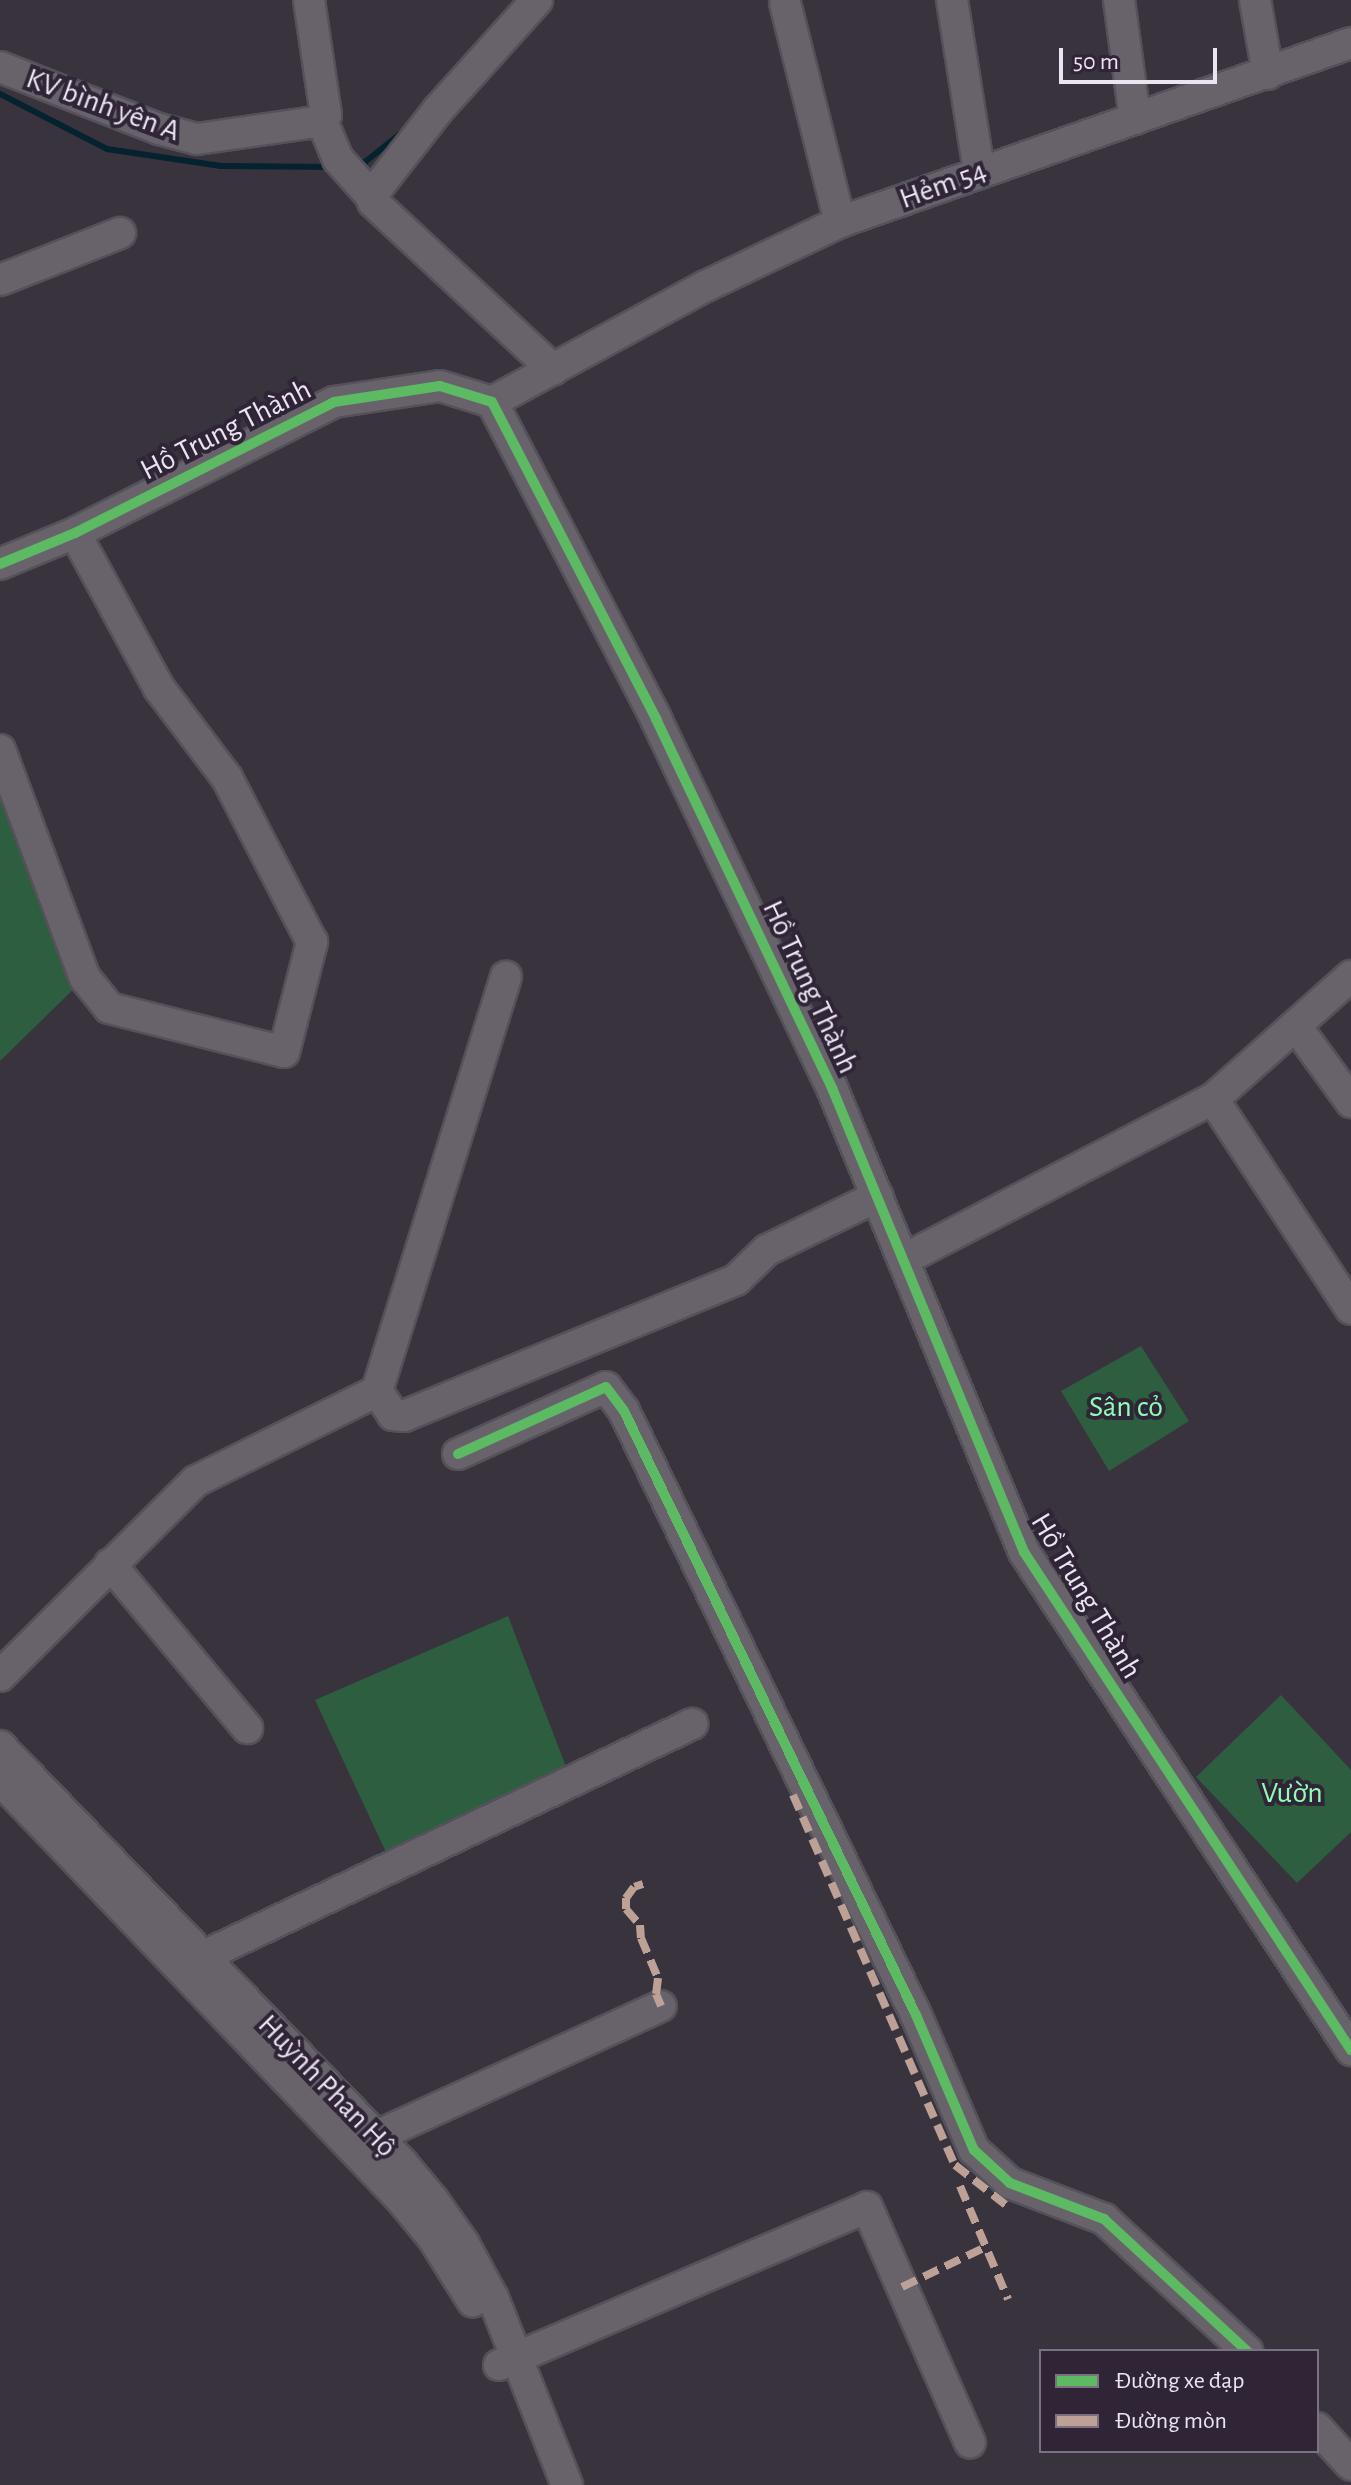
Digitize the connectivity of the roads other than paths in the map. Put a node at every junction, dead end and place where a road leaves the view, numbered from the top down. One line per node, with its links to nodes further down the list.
1 (309, 0): 11 (street)
2 (537, 0): 13 (street)
3 (952, 0): 12 (street)
4 (1119, 0): 10 (street)
5 (1255, 0): 9 (street)
6 (785, 3): 14 (street)
7 (1351, 43): 9 (street, Hẻm 54)
8 (0, 67): 11 (street, KV bình yên A)
9 (1268, 74): 10 (street, Hẻm 54)
10 (1135, 119): 12 (street, Hẻm 54)
11 (322, 121): 13 (street)
12 (979, 171): 14 (street, Hẻm 54)
13 (371, 196): 17 (street)
14 (840, 222): 17 (street, Hẻm 54)
15 (120, 233): 16 (street)
16 (0, 280)
17 (553, 369): 18 (street, Hẻm 54)
18 (492, 402): 19 (street, Hồ Trung Thành); 27 (street, Hồ Trung Thành)
19 (75, 533): 20 (street, Hồ Trung Thành); 21 (street)
20 (0, 564)
21 (0, 750)
22 (1351, 976): 24 (street)
23 (506, 977): 30 (street)
24 (1296, 1026): 25 (street); 26 (street)
25 (1213, 1099): 28 (street); 29 (street)
26 (1351, 1102)
27 (878, 1196): 28 (street, Hồ Trung Thành); 30 (street)
28 (905, 1259): 40 (street, Hồ Trung Thành)
29 (1351, 1309)
30 (377, 1391): 32 (street)
31 (458, 1454): 42 (street)
32 (110, 1564): 33 (street); 35 (street)
33 (0, 1676)
34 (692, 1724): 38 (street)
35 (247, 1728)
36 (0, 1746): 38 (street, Huỳnh Phan Hộ)
37 (0, 1780): 38 (street, Huỳnh Phan Hộ)
38 (194, 1966): 41 (street, Huỳnh Phan Hộ); 43 (street, Huỳnh Phan Hộ)
39 (661, 2006): 41 (street)
40 (1351, 2050)
41 (377, 2136): 43 (street, Huỳnh Phan Hộ)
42 (1245, 2349)
43 (508, 2362): 45 (street); 47 (street, Huỳnh Phan Hộ); 48 (street, Huỳnh Phan Hộ)
44 (1319, 2430): 46 (street)
45 (970, 2443)
46 (1351, 2465)
47 (546, 2485)
48 (567, 2485)

